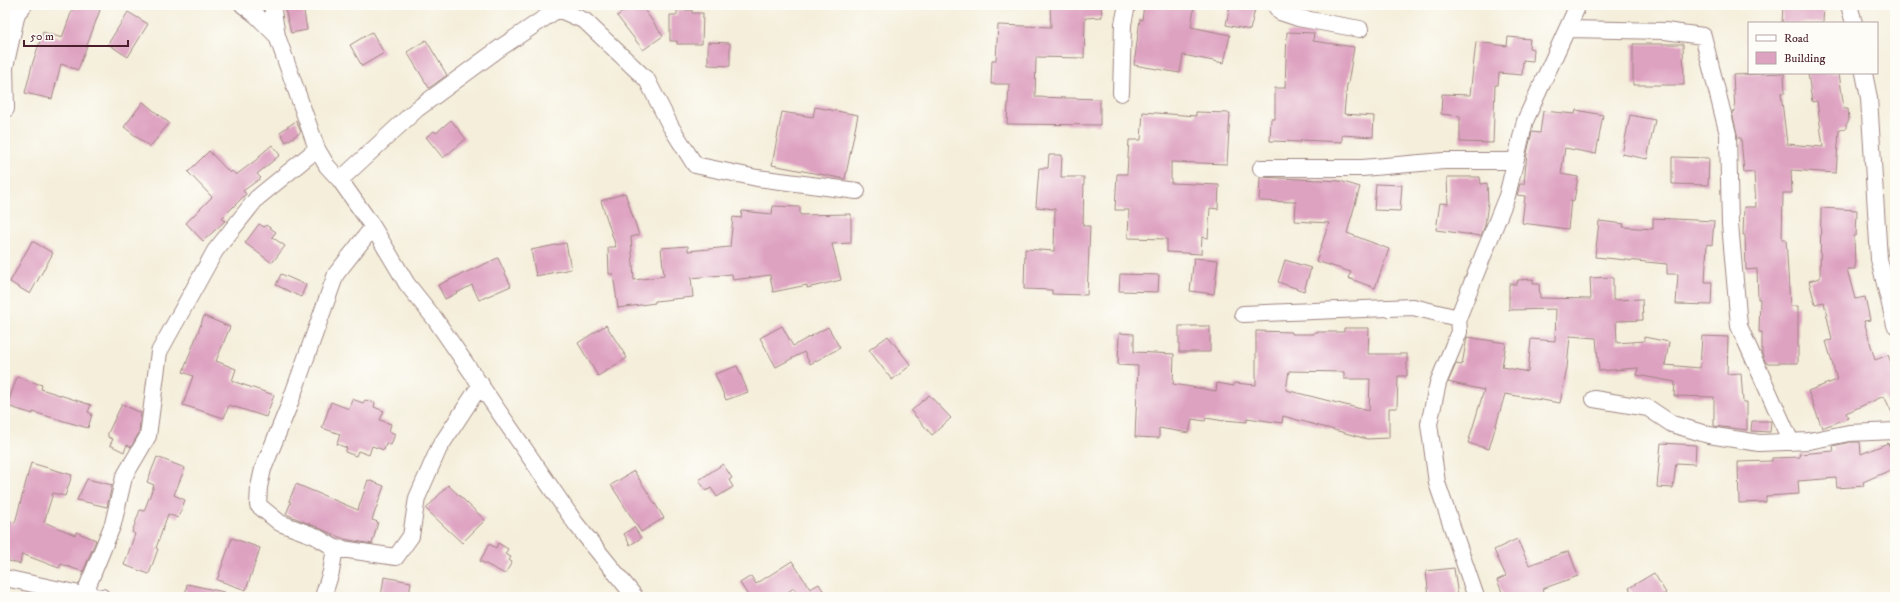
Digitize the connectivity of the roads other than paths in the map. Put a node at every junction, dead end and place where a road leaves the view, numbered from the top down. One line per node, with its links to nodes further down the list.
1 (24, 5): 14 (street)
2 (243, 5): 11 (street)
3 (272, 5): 11 (street)
4 (1127, 5): 13 (street)
5 (1275, 5): 9 (street)
6 (1578, 5): 10 (street)
7 (1849, 5): 8 (street)
8 (1854, 22)
9 (1360, 29)
10 (1569, 29): 16 (street); 27 (street)
11 (277, 36): 15 (street)
12 (1864, 74): 23 (street)
13 (1121, 93)
14 (5, 109)
15 (317, 149): 18 (street); 30 (street)
16 (1515, 161): 17 (street); 22 (street)
17 (1261, 168)
18 (340, 180): 19 (street); 20 (street)
19 (858, 191)
20 (373, 227): 24 (street); 28 (street)
21 (1243, 314): 22 (street)
22 (1458, 318): 34 (street)
23 (1895, 325)
24 (481, 384): 28 (street); 33 (street)
25 (1594, 399): 27 (street)
26 (1895, 431): 27 (street)
27 (1792, 442)
28 (334, 548): 32 (street)
29 (5, 578): 30 (street)
30 (84, 595): 31 (street)
31 (102, 597)
32 (323, 597)
33 (635, 597)
34 (1476, 597)

